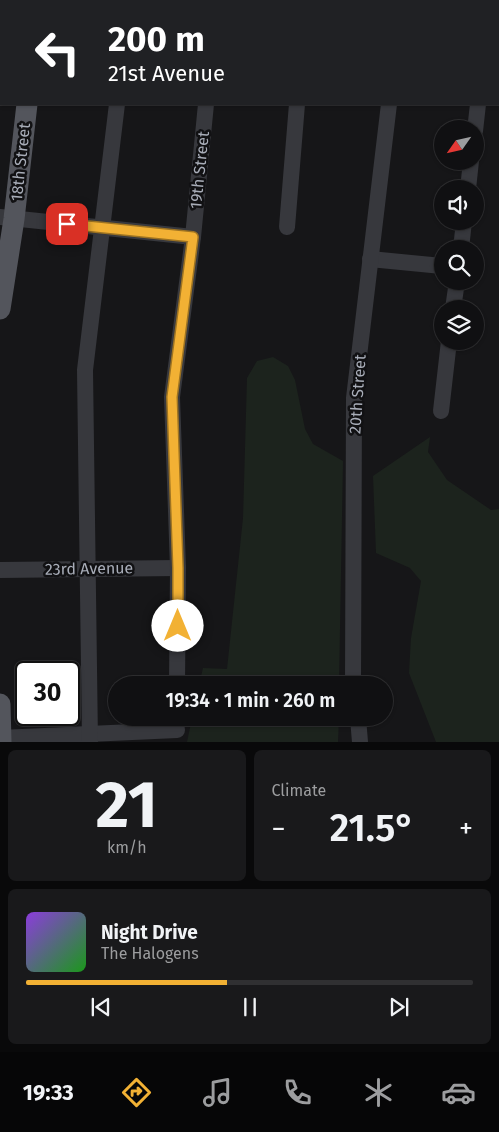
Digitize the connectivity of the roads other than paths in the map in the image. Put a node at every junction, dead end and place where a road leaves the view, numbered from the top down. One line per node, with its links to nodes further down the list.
1 (27, 105): 8 (main road, 18th Street)
2 (117, 105): 10 (street)
3 (206, 105): 11 (street, 19th Street)
4 (297, 105): 9 (street)
5 (389, 105): 12 (street, 20th Street)
6 (478, 105): 7 (street)
7 (476, 120)
8 (7, 218): 10 (street); 14 (main road, 18th Street)
9 (287, 227)
10 (103, 228): 11 (street); 17 (street)
11 (193, 237): 18 (street, 19th Street)
12 (370, 259): 13 (street); 21 (street, 20th Street)
13 (434, 265)
14 (0, 309)
15 (448, 350): 16 (street)
16 (441, 411)
17 (88, 568): 18 (street, 23rd Avenue); 19 (street, 23rd Avenue); 25 (street)
18 (178, 568): 20 (street, 19th Street)
19 (0, 570)
20 (177, 676)
21 (353, 676)
22 (0, 704): 26 (main road)
23 (359, 726): 28 (street)
24 (177, 730): 25 (street)
25 (90, 737): 26 (street)
26 (0, 738): 27 (main road)
27 (1, 742)
28 (360, 742)

